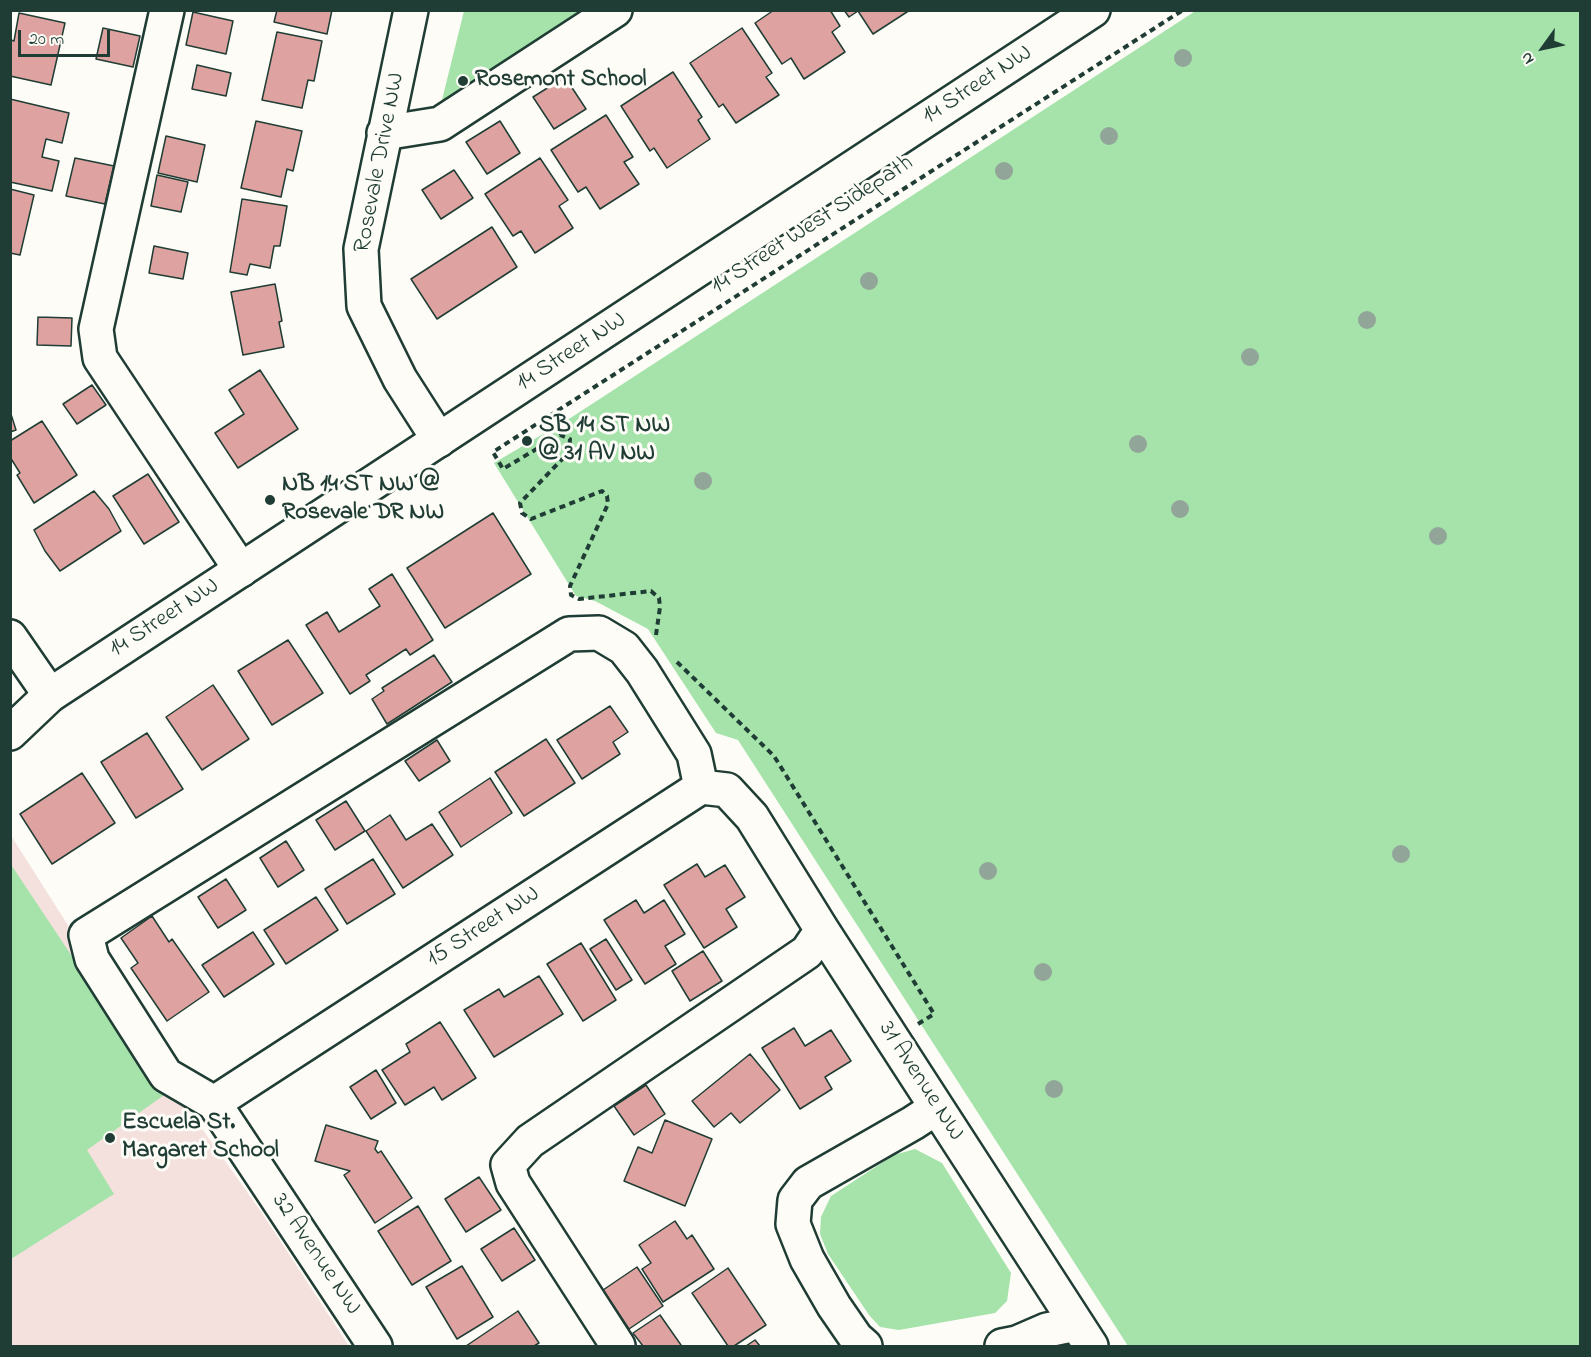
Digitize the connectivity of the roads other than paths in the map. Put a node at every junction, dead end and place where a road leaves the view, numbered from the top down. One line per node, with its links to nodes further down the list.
1 (167, 10): 7 (street)
2 (411, 10): 5 (street, Rosevale Drive NW)
3 (615, 10): 5 (street)
4 (1093, 10): 6 (street, 14 Street NW)
5 (384, 133): 6 (street, Rosevale Drive NW)
6 (439, 440): 7 (street, 14 Street NW)
7 (241, 570): 9 (street, 14 Street NW)
8 (10, 637): 9 (street)
9 (50, 695): 10 (street, 14 Street NW); 11 (street, 14 Street NW)
10 (10, 711)
11 (10, 733)
12 (701, 787): 13 (street, 31 Avenue NW); 14 (street, 15 Street NW); 14 (street)
13 (822, 930): 15 (street, 31 Avenue NW); 18 (street)
14 (214, 1103): 17 (street, 32 Avenue NW)
15 (936, 1108): 16 (street, 31 Avenue NW); 19 (street)
16 (1083, 1335): 20 (street)
17 (375, 1347)
18 (618, 1347)
19 (865, 1347)
20 (1002, 1347)

